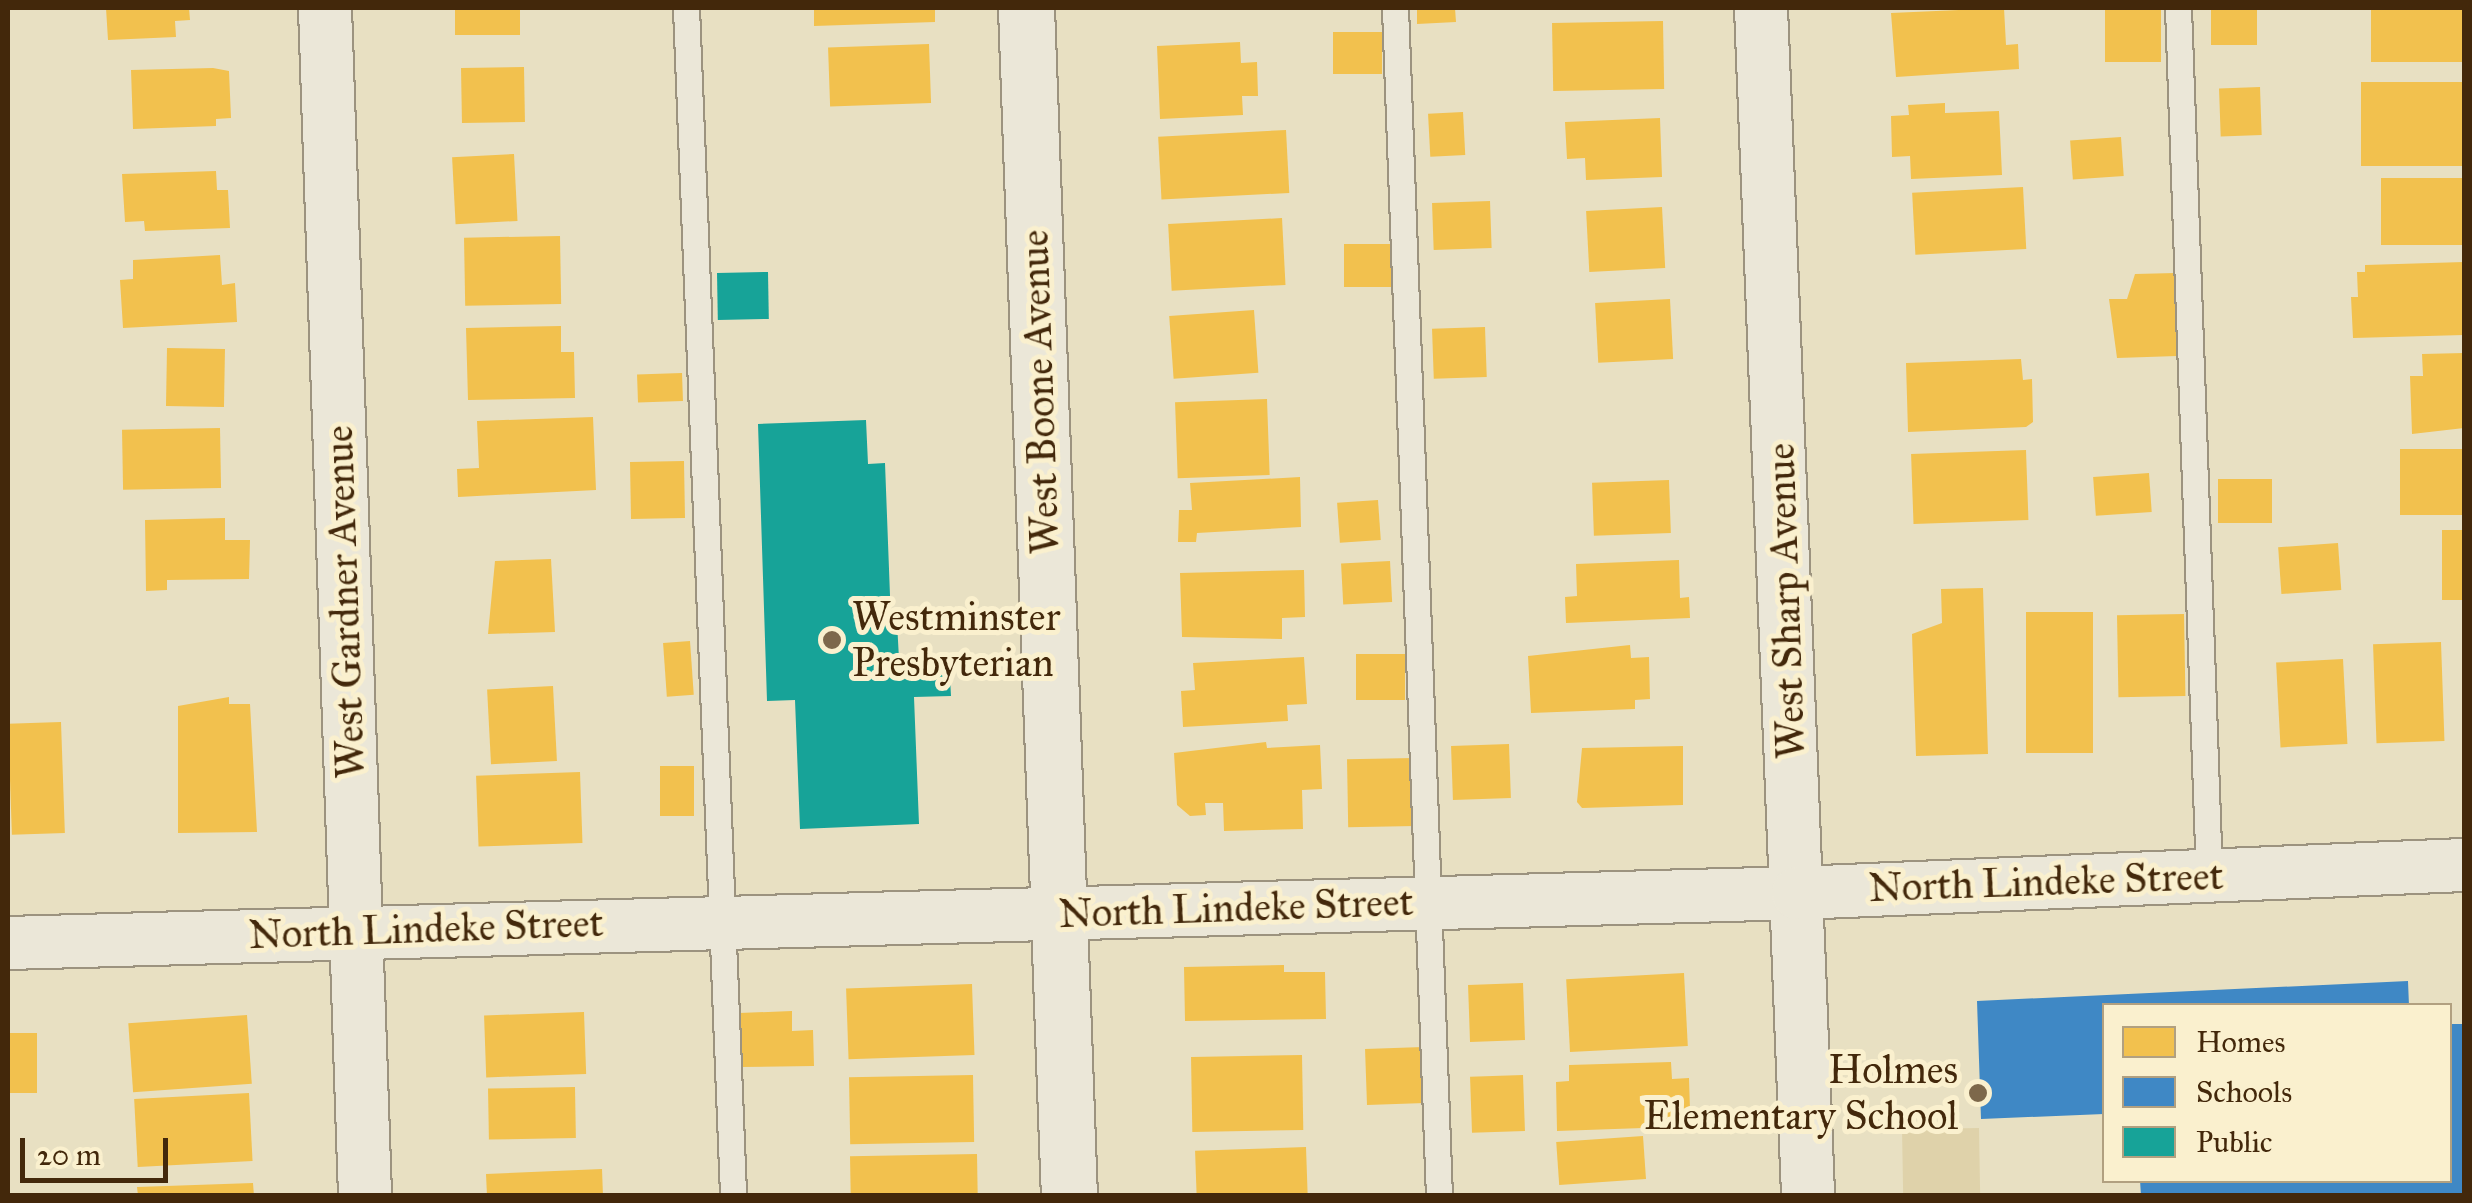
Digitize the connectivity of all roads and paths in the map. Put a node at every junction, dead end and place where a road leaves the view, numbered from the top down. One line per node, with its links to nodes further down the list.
1 (324, 8): 13 (street, West Gardner Avenue)
2 (686, 8): 12 (lane)
3 (1026, 8): 11 (main road, West Boone Avenue)
4 (1395, 8): 10 (lane)
5 (1761, 8): 9 (street, West Sharp Avenue)
6 (2178, 8): 8 (lane)
7 (2464, 865): 8 (street, North Lindeke Street)
8 (2208, 876): 9 (street, North Lindeke Street)
9 (1798, 892): 10 (street, North Lindeke Street); 19 (street, West Sharp Avenue)
10 (1430, 903): 11 (street, North Lindeke Street); 18 (lane)
11 (1059, 913): 12 (street, North Lindeke Street); 17 (main road, West Boone Avenue)
12 (723, 921): 13 (street, North Lindeke Street); 16 (lane)
13 (356, 929): 14 (street, North Lindeke Street); 15 (street, West Gardner Avenue)
14 (8, 943)
15 (365, 1196)
16 (732, 1196)
17 (1069, 1196)
18 (1439, 1196)
19 (1808, 1196)

